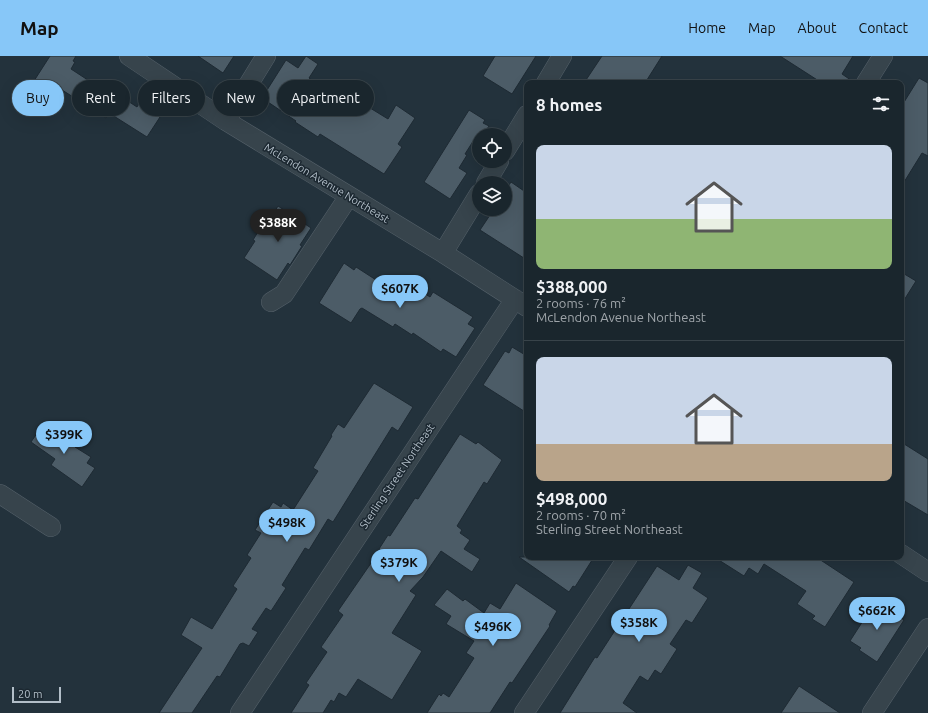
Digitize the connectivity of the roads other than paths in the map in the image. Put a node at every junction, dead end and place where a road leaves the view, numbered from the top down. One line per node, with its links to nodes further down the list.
1 (129, 56): 8 (street, McLendon Avenue Northeast)
2 (266, 56): 8 (street)
3 (562, 56): 5 (street)
4 (883, 56): 6 (street)
5 (548, 80)
6 (868, 80)
7 (524, 120): 9 (street)
8 (226, 121): 10 (street, McLendon Avenue Northeast)
9 (512, 140)
10 (349, 196): 12 (street, McLendon Avenue Northeast); 13 (street)
11 (472, 205): 12 (street)
12 (443, 253): 14 (street, McLendon Avenue Northeast)
13 (271, 302)
14 (521, 303): 21 (street, Sterling Street Northeast)
15 (0, 494): 16 (street)
16 (51, 527)
17 (904, 556): 19 (street)
18 (626, 560): 22 (street)
19 (928, 572)
20 (928, 628): 23 (street)
21 (240, 713)
22 (524, 713)
23 (872, 713)

